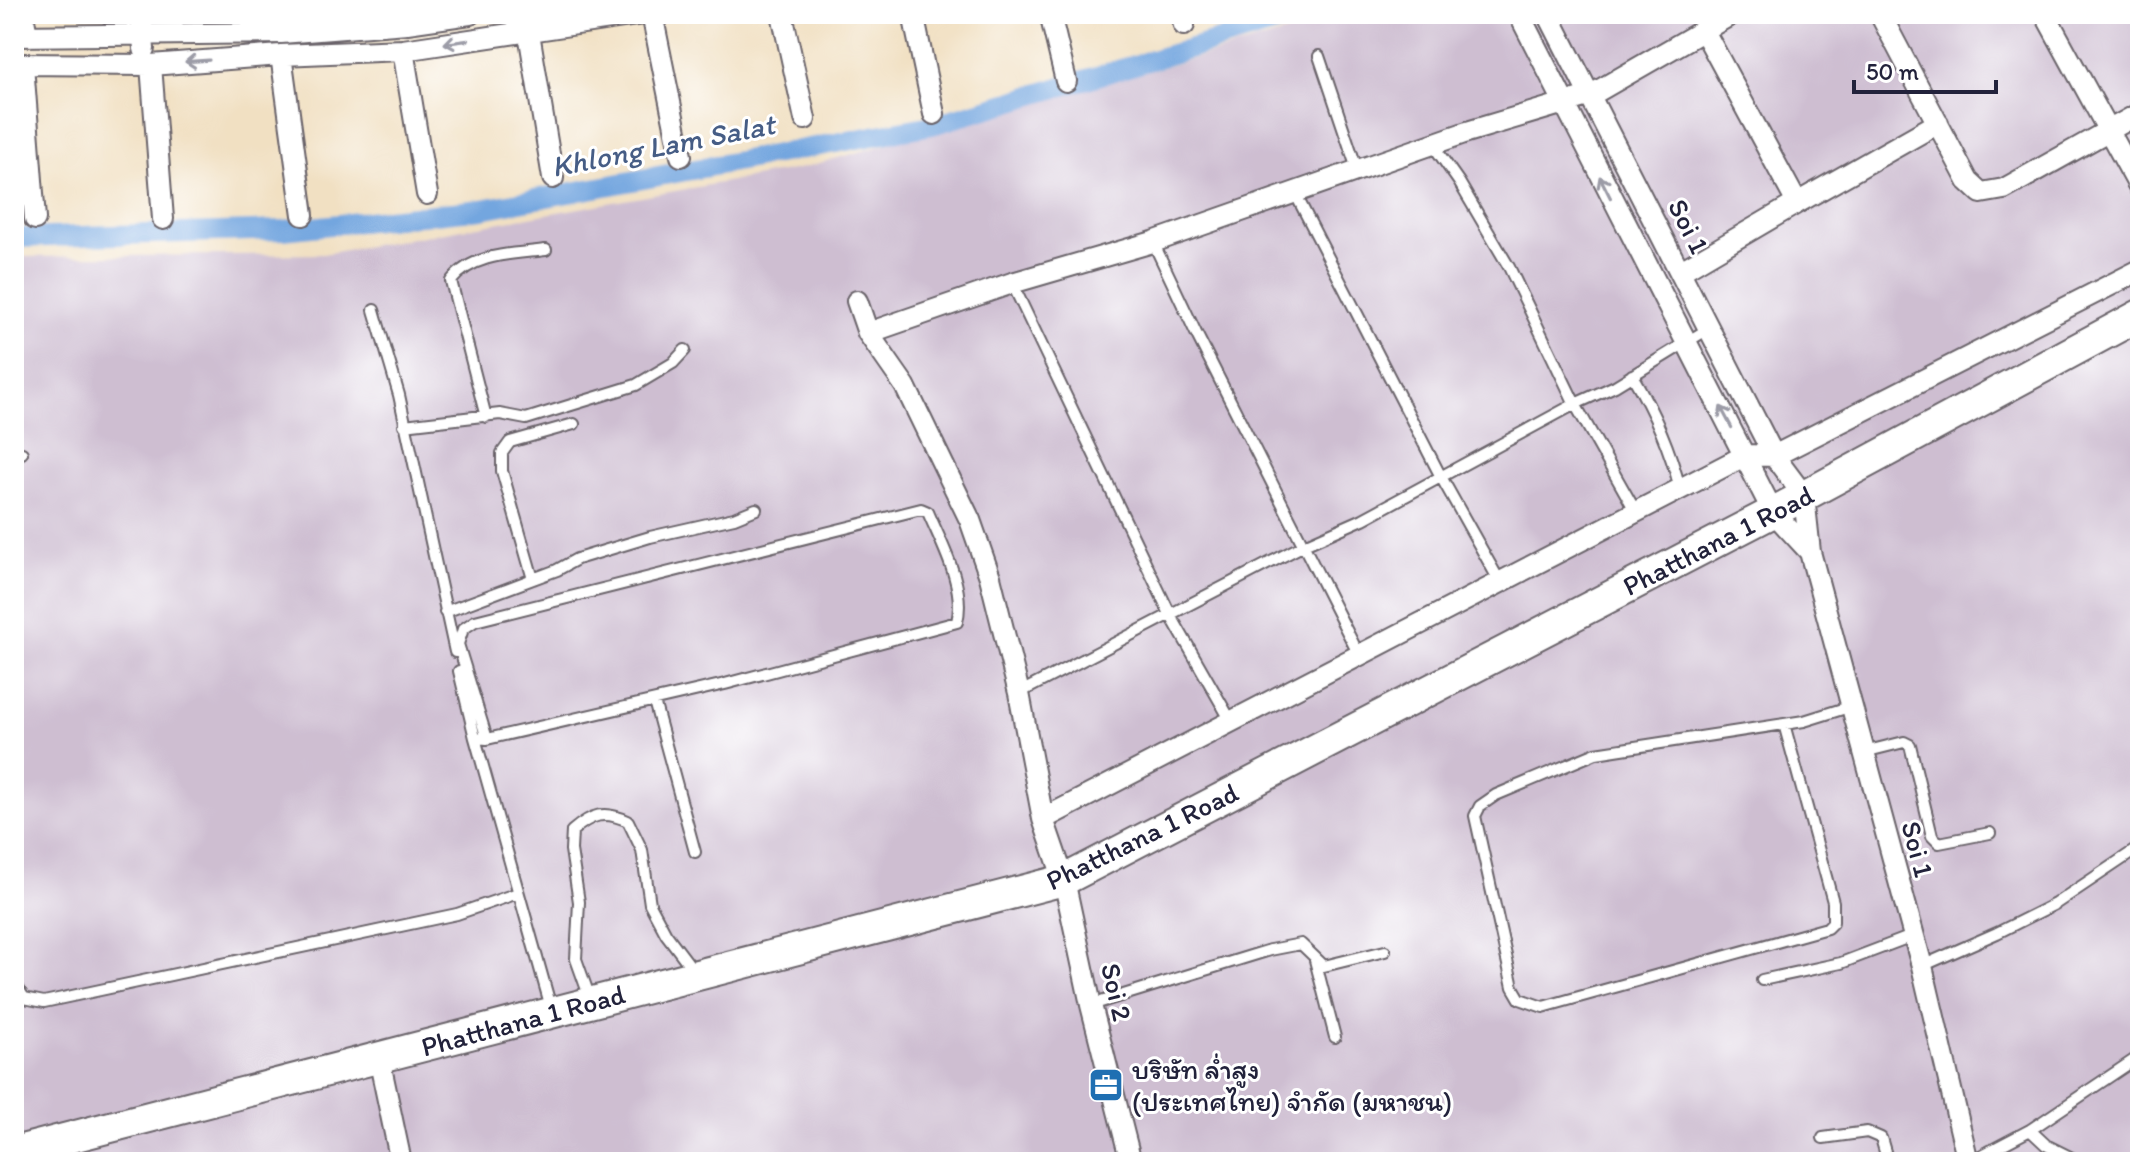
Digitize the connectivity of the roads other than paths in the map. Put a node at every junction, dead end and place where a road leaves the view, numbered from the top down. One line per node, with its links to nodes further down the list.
1 (23, 14): 19 (street)
2 (141, 14): 20 (street)
3 (153, 14): 20 (street)
4 (470, 14): 15 (street)
5 (644, 14): 18 (street)
6 (652, 14): 35 (street)
7 (782, 14): 31 (street)
8 (913, 14): 30 (street)
9 (1050, 14): 26 (street)
10 (1519, 14): 28 (street, Soi 1)
11 (1548, 14): 27 (street, Soi 1)
12 (1732, 14): 17 (street)
13 (1880, 14): 32 (street)
14 (2045, 14): 33 (street)
15 (400, 19): 16 (street); 21 (street)
16 (275, 24): 20 (street)
17 (1703, 29): 27 (street); 41 (street)
18 (529, 33): 21 (street, one-way to 21); 37 (street)
19 (20, 36): 20 (street)
20 (150, 36): 25 (street)
21 (403, 50): 22 (street); 40 (street)
22 (281, 55): 25 (street, one-way to 25); 42 (street)
23 (1319, 56): 36 (lane)
24 (18, 64): 25 (street); 43 (street)
25 (152, 64): 44 (street)
26 (1066, 81)
27 (1591, 95): 28 (street); 48 (street, Soi 1)
28 (1562, 103): 34 (street); 55 (street, Soi 1, one-way to 28)
29 (2140, 113): 33 (street)
30 (934, 114)
31 (805, 119)
32 (1938, 123): 33 (street); 41 (street)
33 (2108, 131): 38 (street)
34 (1433, 145): 36 (street); 58 (lane)
35 (681, 156)
36 (1357, 169): 39 (street)
37 (553, 178)
38 (2140, 188)
39 (1295, 193): 45 (street); 64 (lane)
40 (427, 194)
41 (1797, 203): 48 (street)
42 (303, 215)
43 (35, 219)
44 (163, 219)
45 (1153, 242): 49 (street); 70 (lane)
46 (546, 250): 59 (lane)
47 (2140, 270): 63 (street)
48 (1681, 271): 53 (street, Soi 1)
49 (1012, 283): 54 (street); 75 (lane)
50 (857, 301): 54 (street, Soi 2)
51 (374, 310): 61 (lane)
52 (2140, 315): 66 (main road, Phatthana 1 Road)
53 (1708, 329): 55 (lane); 63 (street, Soi 1)
54 (868, 333): 77 (street, Soi 2)
55 (1686, 342): 57 (lane); 62 (street, Soi 1, one-way to 55)
56 (685, 350): 59 (lane)
57 (1632, 375): 58 (lane); 65 (lane)
58 (1575, 404): 64 (lane); 68 (lane)
59 (486, 417): 61 (lane)
60 (574, 424): 72 (lane)
61 (404, 425): 74 (lane)
62 (1746, 455): 63 (street); 65 (street); 69 (street, Soi 1)
63 (1774, 456): 66 (street, Soi 1)
64 (1440, 475): 70 (lane); 73 (lane)
65 (1680, 489): 68 (street)
66 (1804, 496): 69 (main road, Phatthana 1 Road); 71 (street, Soi 1)
67 (756, 509): 72 (lane)
68 (1636, 512): 73 (street)
69 (1773, 512): 71 (street, Soi 1); 88 (main road, Phatthana 1 Road)
70 (1304, 545): 75 (lane); 76 (lane)
71 (1810, 552): 79 (street, Soi 1)
72 (533, 579): 74 (lane)
73 (1500, 582): 76 (street)
74 (445, 612): 82 (lane)
75 (1171, 616): 77 (lane); 80 (lane)
76 (1359, 655): 80 (street)
77 (1019, 693): 84 (street, Soi 2)
78 (654, 701): 82 (lane); 82 (lane); 87 (lane)
79 (1852, 706): 81 (lane); 83 (street, Soi 1)
80 (1231, 721): 84 (street)
81 (1784, 724): 81 (lane)
82 (481, 738): 89 (lane)
83 (1864, 752): 85 (lane); 90 (street, Soi 1)
84 (1043, 819): 88 (street, Soi 2)
85 (1990, 833)
86 (2140, 847): 93 (lane)
87 (695, 852)
88 (1064, 880): 94 (main road, Phatthana 1 Road); 98 (street, Soi 2)
89 (518, 893): 96 (lane); 99 (lane)
90 (1912, 936): 93 (street, Soi 1); 95 (lane)
91 (1385, 951): 92 (lane)
92 (1315, 960): 98 (lane); 100 (lane)
93 (1922, 966): 109 (street, Soi 1)
94 (697, 975): 97 (main road, Phatthana 1 Road); 97 (lane)
95 (1762, 980)
96 (14, 982)
97 (591, 1002): 99 (main road, Phatthana 1 Road)
98 (1091, 1005): 107 (street, Soi 2)
99 (553, 1013): 102 (main road, Phatthana 1 Road)
100 (1335, 1037)
101 (2140, 1056): 103 (lane)
102 (379, 1058): 105 (main road, Phatthana 1 Road); 106 (street)
103 (2030, 1130): 109 (lane); 110 (lane)
104 (1823, 1138): 108 (lane)
105 (14, 1152)
106 (401, 1162)
107 (1131, 1162)
108 (1888, 1162)
109 (1969, 1162)
110 (2080, 1162)

